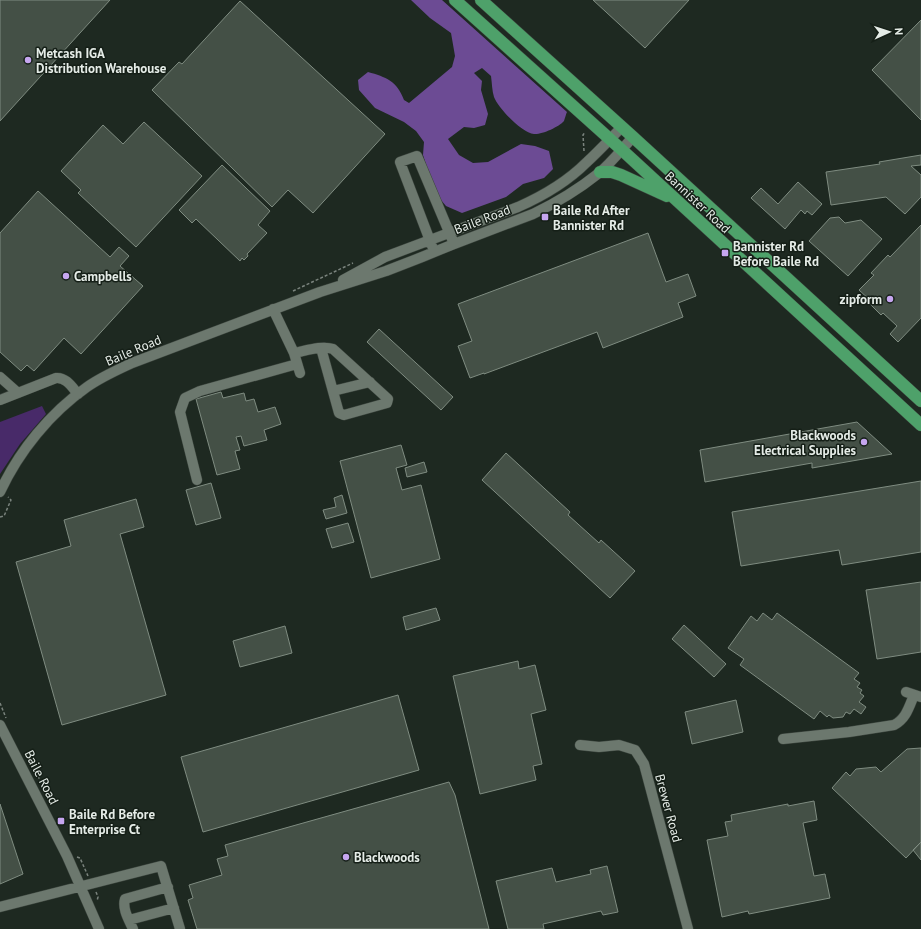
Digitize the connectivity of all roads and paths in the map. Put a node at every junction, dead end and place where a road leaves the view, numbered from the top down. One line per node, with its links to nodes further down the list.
1 (455, 0): 6 (main road, Bannister Road)
2 (481, 0): 3 (main road, Bannister Road)
3 (622, 127): 5 (main road, Bannister Road); 6 (street, Baile Road)
4 (585, 132): 8 (path)
5 (633, 137): 7 (street, Baile Road); 29 (main road, Bannister Road)
6 (609, 140): 7 (main road, Bannister Road); 13 (street, Baile Road)
7 (622, 150): 9 (street, Baile Road); 12 (main road, Bannister Road)
8 (583, 156)
9 (600, 172): 12 (main road); 15 (street, Baile Road)
10 (428, 185): 11 (street); 11 (street); 13 (street)
11 (411, 191): 14 (street)
12 (677, 201): 30 (main road, Bannister Road)
13 (449, 233): 14 (street, Baile Road); 15 (street)
14 (430, 240): 16 (street); 19 (street, Baile Road)
15 (454, 244): 16 (street, Baile Road)
16 (435, 252): 19 (street, Baile Road)
17 (352, 263): 18 (path)
18 (293, 291)
19 (320, 292): 20 (street, Baile Road)
20 (273, 309): 22 (street); 27 (street, Baile Road)
21 (321, 348): 22 (street); 24 (street); 25 (street)
22 (294, 353): 31 (street)
23 (0, 377): 26 (street)
24 (370, 382): 25 (street); 25 (street)
25 (333, 391)
26 (18, 393): 27 (street); 28 (street)
27 (78, 394): 32 (street, Baile Road)
28 (0, 400)
29 (921, 401)
30 (921, 425)
31 (197, 480)
32 (4, 493): 33 (path)
33 (0, 517)
34 (914, 695): 36 (street)
35 (0, 725): 38 (street, Baile Road)
36 (783, 739)
37 (580, 745): 45 (street, Brewer Road)
38 (80, 886): 39 (street); 40 (street); 43 (street, Baile Road)
39 (168, 887): 41 (street); 42 (street)
40 (0, 907)
41 (174, 908): 42 (street); 44 (street)
42 (131, 925)
43 (99, 929)
44 (180, 929)
45 (687, 929)

